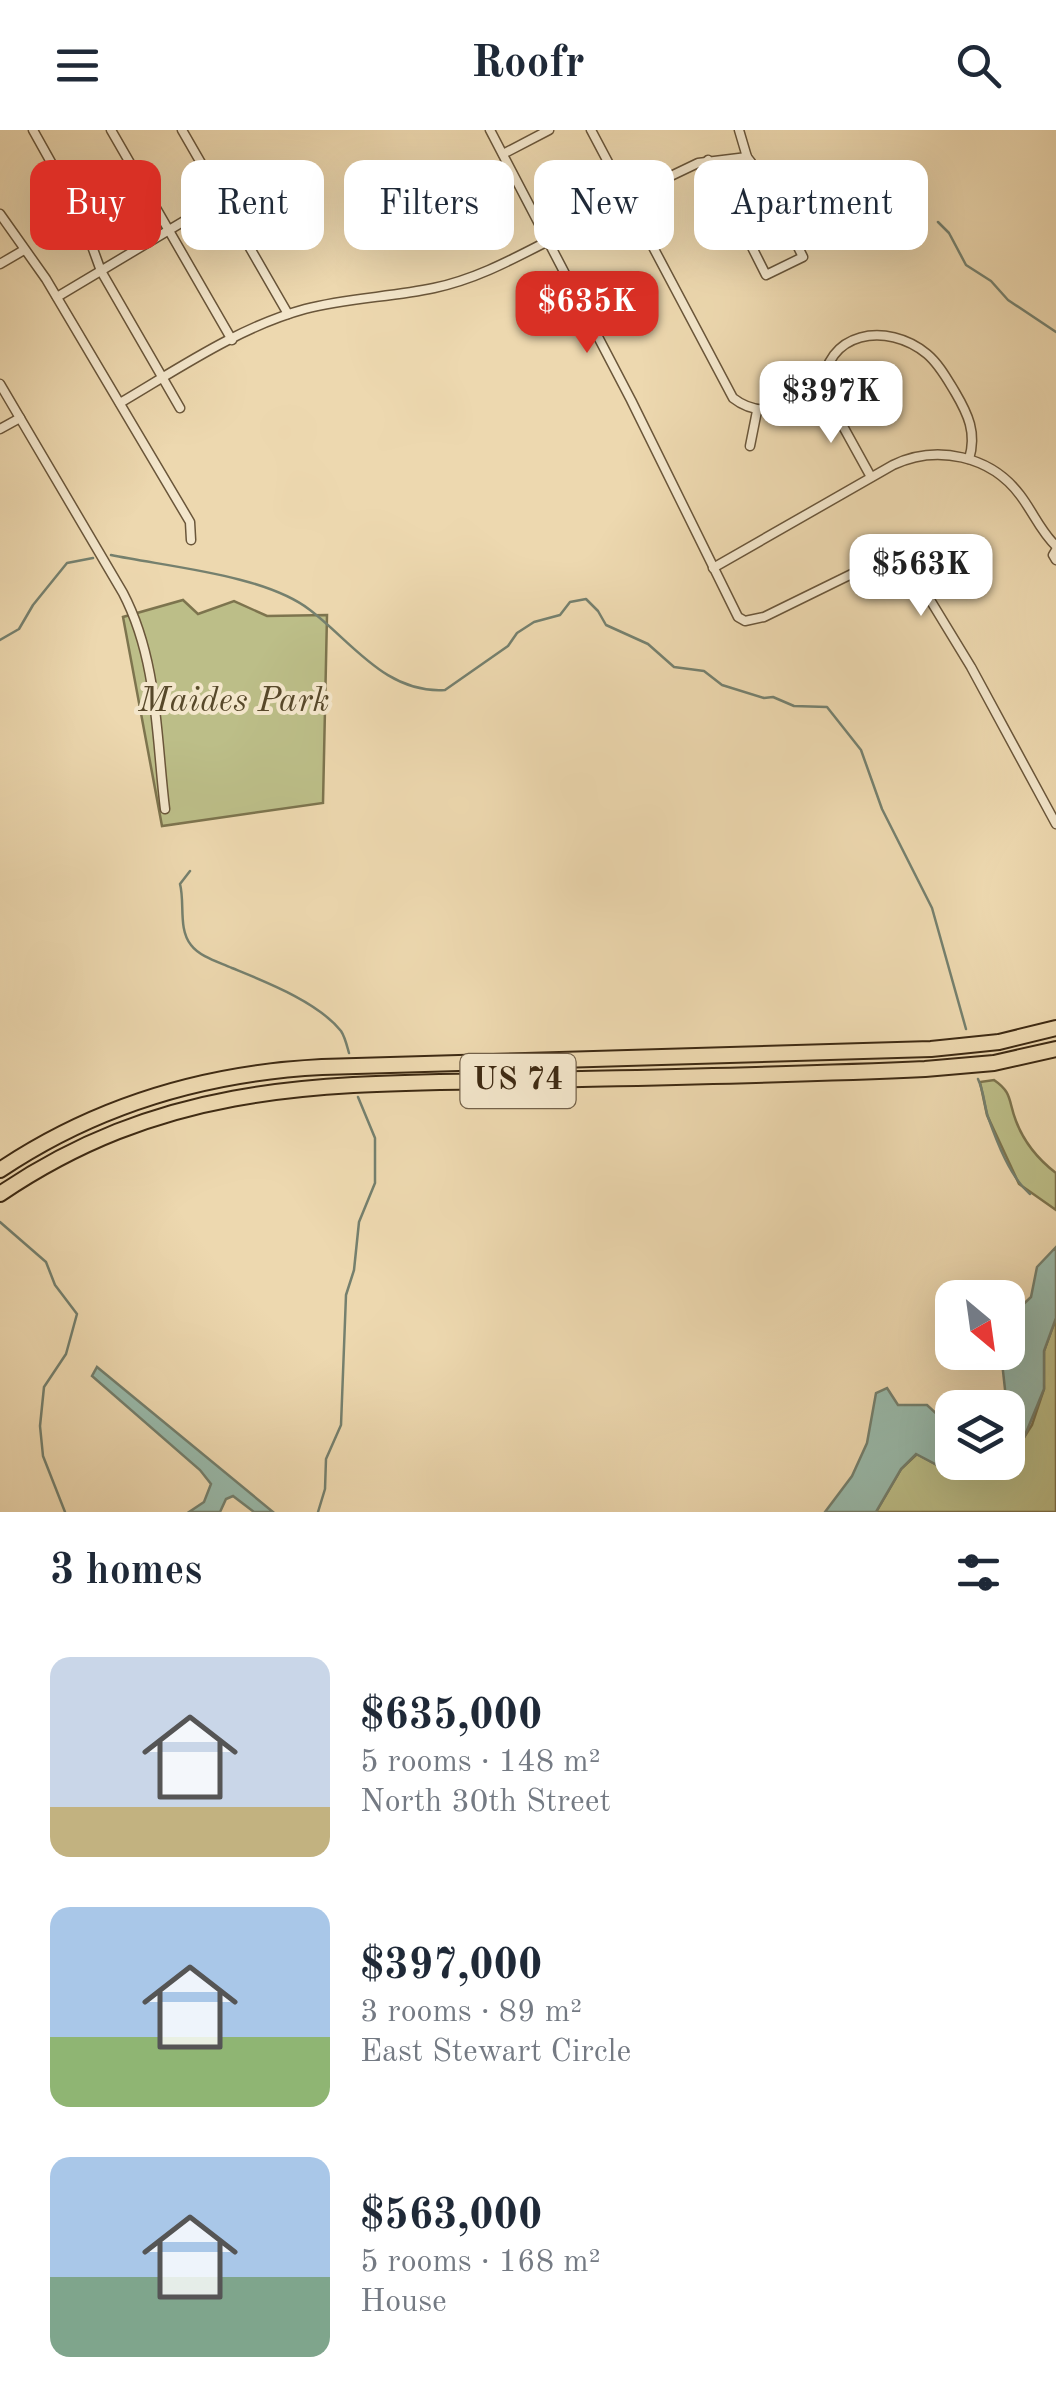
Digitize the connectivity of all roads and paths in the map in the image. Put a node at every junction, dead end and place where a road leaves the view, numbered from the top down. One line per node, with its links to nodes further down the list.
1 (33, 130): 26 (street)
2 (111, 130): 17 (street)
3 (182, 130): 10 (street)
4 (490, 130): 8 (street)
5 (549, 130): 8 (street)
6 (592, 130): 11 (street)
7 (738, 130): 9 (street)
8 (503, 154): 15 (street)
9 (747, 157): 12 (street); 13 (street)
10 (199, 160)
11 (607, 160)
12 (708, 160)
13 (749, 160)
14 (0, 214): 19 (street)
15 (534, 214)
16 (181, 223): 17 (street)
17 (170, 230): 26 (street); 29 (street)
18 (534, 248): 28 (street)
19 (24, 250): 25 (street); 27 (street)
20 (251, 250): 28 (street)
21 (553, 250): 43 (street)
22 (654, 250): 35 (street)
23 (753, 250): 24 (street)
24 (798, 250)
25 (0, 264)
26 (101, 271): 27 (street); 30 (street)
27 (57, 298): 33 (street)
28 (288, 314): 29 (street)
29 (232, 340): 30 (street)
30 (164, 378): 33 (street); 34 (street)
31 (0, 384): 36 (street)
32 (825, 396): 35 (street); 39 (street); 40 (street)
33 (120, 403): 41 (street)
34 (180, 408)
35 (757, 411): 38 (street)
36 (20, 418): 37 (street); 44 (street)
37 (0, 430)
38 (750, 446)
39 (969, 459): 40 (street); 42 (street)
40 (871, 477): 43 (street)
41 (191, 540)
42 (1054, 550)
43 (714, 568): 45 (street)
44 (165, 810)
45 (1056, 824)
46 (1056, 1028): 48 (highway, US 74)
47 (1056, 1049): 49 (highway, US 74)
48 (0, 1170)
49 (0, 1194)

